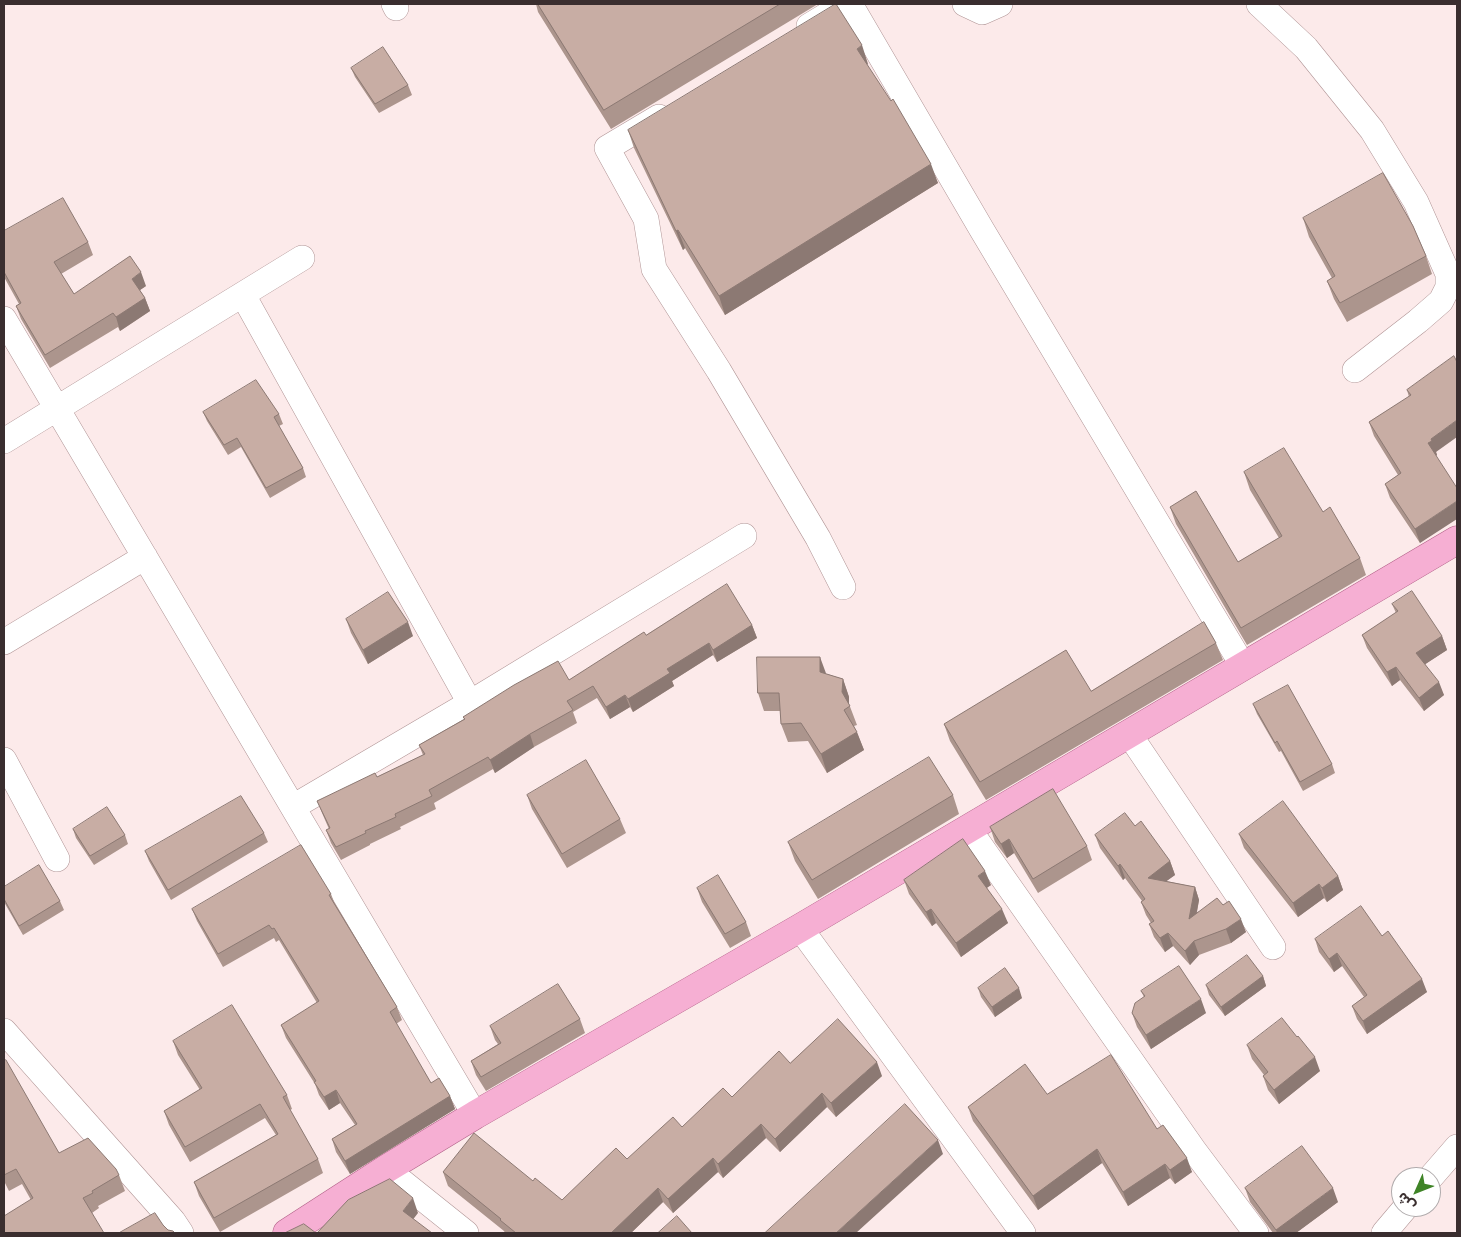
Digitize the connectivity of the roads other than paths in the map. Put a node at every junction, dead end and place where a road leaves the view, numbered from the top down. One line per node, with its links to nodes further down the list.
1 (845, 4): 6 (street)
2 (850, 4): 19 (street)
3 (965, 4): 4 (street)
4 (1000, 4)
5 (1259, 4): 11 (street)
6 (786, 40)
7 (675, 107): 17 (street)
8 (302, 258): 9 (street)
9 (243, 295): 12 (street); 20 (street)
10 (4, 319): 12 (street)
11 (1354, 370)
12 (57, 409): 13 (street); 16 (street)
13 (4, 441)
14 (744, 536): 20 (street)
15 (1457, 540): 19 (main road)
16 (145, 557): 18 (street); 23 (street)
17 (843, 587)
18 (4, 642)
19 (1242, 666): 21 (main road)
20 (470, 703): 23 (street)
21 (1129, 734): 24 (main road); 27 (street)
22 (4, 760): 25 (street)
23 (293, 807): 29 (street)
24 (968, 828): 26 (main road); 38 (street)
25 (57, 859)
26 (800, 928): 29 (main road); 37 (street)
27 (1273, 947)
28 (4, 1031): 34 (street)
29 (475, 1115): 32 (main road)
30 (1457, 1147): 31 (street)
31 (1440, 1167)
32 (386, 1169): 35 (main road); 36 (street)
33 (1398, 1217): 39 (street)
34 (181, 1233)
35 (287, 1233)
36 (466, 1233)
37 (1023, 1233)
38 (1256, 1233)
39 (1384, 1233)

